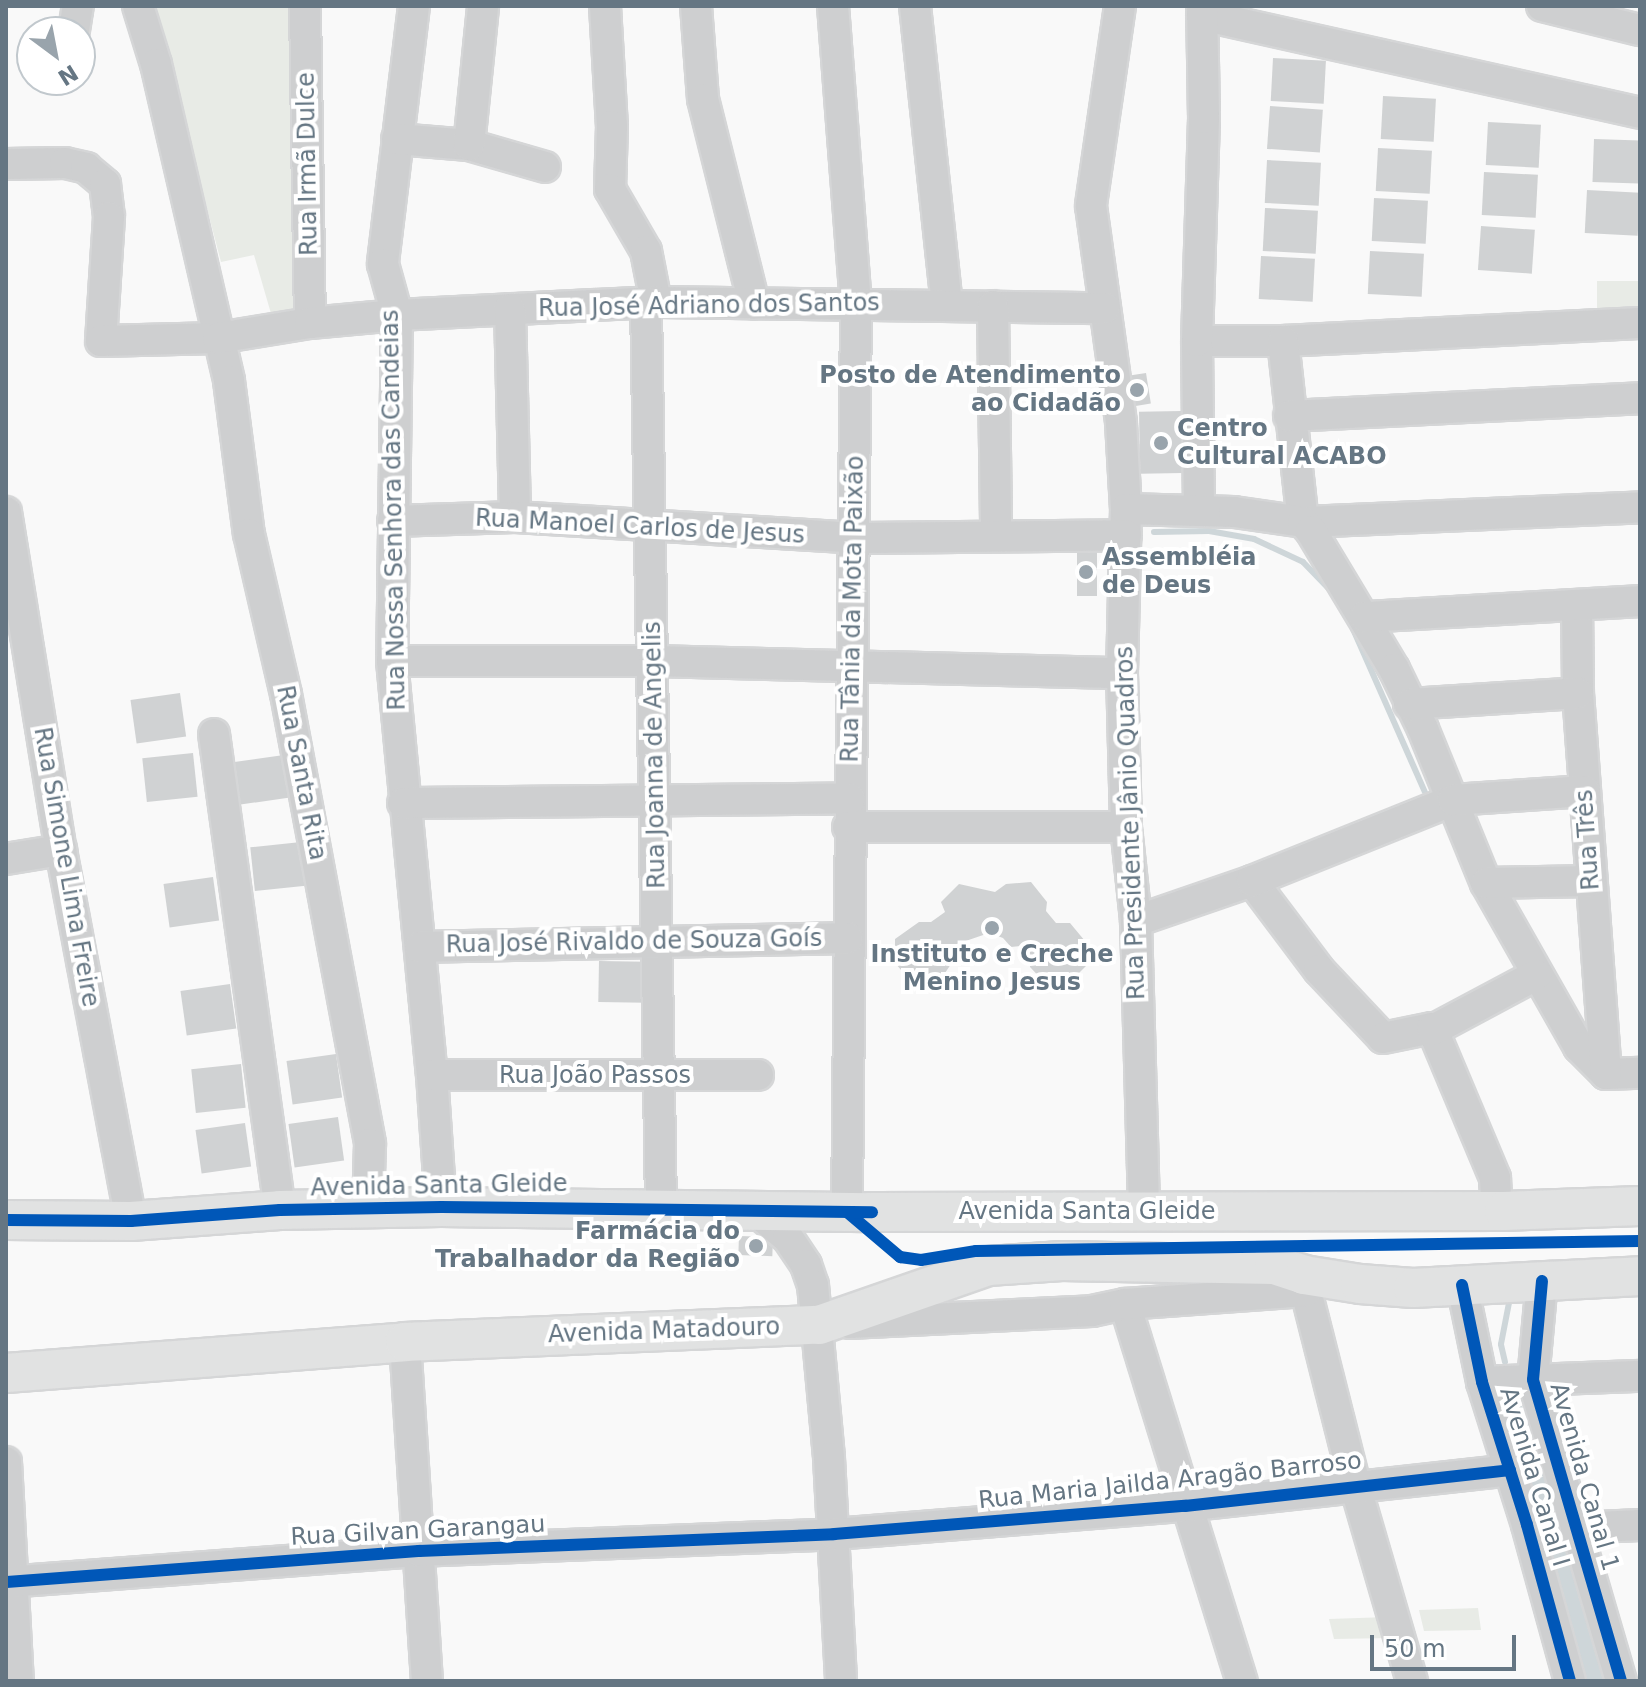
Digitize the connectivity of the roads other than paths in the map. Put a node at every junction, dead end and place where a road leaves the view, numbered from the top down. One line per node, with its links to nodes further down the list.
1 (138, 6): 28 (street)
2 (305, 6): 26 (street, Rua Irmã Dulce)
3 (414, 6): 14 (street, Rua Nossa Senhora das Candeias)
4 (483, 6): 15 (street)
5 (605, 6): 18 (street, Rua Joanna de Angelis)
6 (696, 6): 19 (street)
7 (833, 6): 21 (street, Rua Tânia da Mota Paixão)
8 (915, 6): 20 (street)
9 (1120, 6): 23 (street, Rua Presidente Jânio Quadros)
10 (1542, 6): 12 (street)
11 (1202, 10): 13 (street); 29 (street)
12 (1640, 30)
13 (1640, 113)
14 (397, 139): 15 (street); 25 (street, Rua Nossa Senhora das Candeias)
15 (469, 145): 17 (street)
16 (6, 164): 28 (street, Rua José Adriano dos Santos)
17 (545, 167)
18 (651, 302): 19 (street, Rua José Adriano dos Santos); 24 (street, Rua José Adriano dos Santos); 40 (street, Rua Joanna de Angelis)
19 (754, 304): 21 (street, Rua José Adriano dos Santos)
20 (947, 304): 21 (street, Rua José Adriano dos Santos); 22 (street, Rua José Adriano dos Santos)
21 (856, 305): 42 (street, Rua Tânia da Mota Paixão)
22 (993, 306): 23 (street, Rua José Adriano dos Santos); 41 (street)
23 (1105, 308): 38 (street, Rua Presidente Jânio Quadros)
24 (510, 309): 25 (street, Rua José Adriano dos Santos); 36 (street)
25 (397, 315): 26 (street, Rua José Adriano dos Santos); 37 (street, Rua Nossa Senhora das Candeias)
26 (310, 323): 28 (street, Rua José Adriano dos Santos)
27 (1640, 323): 30 (street)
28 (218, 338): 79 (street, Rua Santa Rita)
29 (1197, 341): 30 (street); 34 (street)
30 (1283, 341): 32 (street)
31 (1640, 398): 32 (street)
32 (1289, 416): 39 (street)
33 (1640, 507): 39 (street, Rua Manoel Carlos de Jesus)
34 (1199, 508): 38 (street, Rua Manoel Carlos de Jesus); 39 (street, Rua Manoel Carlos de Jesus)
35 (6, 512): 59 (street, Rua Simone Lima Freire)
36 (515, 517): 37 (street, Rua Manoel Carlos de Jesus); 40 (street, Rua Manoel Carlos de Jesus)
37 (393, 521): 46 (street, Rua Nossa Senhora das Candeias)
38 (1126, 522): 41 (street, Rua Manoel Carlos de Jesus); 49 (street, Rua Presidente Jânio Quadros)
39 (1303, 522): 45 (street)
40 (648, 525): 42 (street, Rua Manoel Carlos de Jesus); 47 (street, Rua Joanna de Angelis)
41 (996, 534): 42 (street, Rua Manoel Carlos de Jesus)
42 (856, 538): 48 (street, Rua Tânia da Mota Paixão)
43 (1640, 601): 44 (street)
44 (1577, 605): 45 (street); 50 (street, Rua Três)
45 (1365, 617): 51 (street)
46 (392, 661): 47 (street); 56 (street, Rua Nossa Senhora das Candeias)
47 (654, 661): 48 (street); 54 (street, Rua Joanna de Angelis)
48 (855, 667): 49 (street); 57 (street, Rua Tânia da Mota Paixão)
49 (1122, 673): 58 (street, Rua Presidente Jânio Quadros)
50 (1578, 693): 51 (street); 53 (street, Rua Três)
51 (1409, 704): 55 (street)
52 (214, 734): 75 (street)
53 (1585, 791): 55 (street); 62 (street, Rua Três)
54 (656, 799): 56 (street); 57 (street); 66 (street, Rua Joanna de Angelis)
55 (1453, 800): 61 (street); 63 (street)
56 (403, 803): 67 (street, Rua Nossa Senhora das Candeias)
57 (849, 812): 58 (street); 65 (street, Rua Tânia da Mota Paixão)
58 (1126, 827): 64 (street, Rua Presidente Jânio Quadros)
59 (61, 850): 60 (street); 85 (street, Rua Simone Lima Freire)
60 (6, 859)
61 (1252, 881): 64 (street); 69 (street)
62 (1591, 881): 63 (street); 71 (street, Rua Três)
63 (1486, 883): 68 (street)
64 (1136, 921): 80 (street, Rua Presidente Jânio Quadros)
65 (848, 938): 66 (street, Rua José Rivaldo de Souza Goís); 83 (street, Rua Tânia da Mota Paixão)
66 (658, 941): 67 (street, Rua José Rivaldo de Souza Goís); 74 (street, Rua Joanna de Angelis)
67 (420, 947): 72 (street, Rua Nossa Senhora das Candeias)
68 (1536, 975): 69 (street); 71 (street)
69 (1433, 1030): 81 (street)
70 (1640, 1073): 71 (street)
71 (1606, 1074)
72 (432, 1075): 74 (street, Rua João Passos); 77 (street, Rua Nossa Senhora das Candeias)
73 (758, 1075): 74 (street, Rua João Passos)
74 (659, 1076): 78 (street, Rua Joanna de Angelis)
75 (278, 1195): 79 (main road, Avenida Santa Gleide); 85 (main road, Avenida Santa Gleide)
76 (1640, 1206): 81 (main road, Avenida Santa Gleide)
77 (441, 1207): 78 (main road, Avenida Santa Gleide); 79 (main road, Avenida Santa Gleide)
78 (661, 1207): 82 (main road, Avenida Santa Gleide)
79 (368, 1209)
80 (1144, 1211): 81 (main road, Avenida Santa Gleide); 83 (main road, Avenida Santa Gleide)
81 (1497, 1211)
82 (757, 1212): 83 (main road, Avenida Santa Gleide); 91 (street)
83 (847, 1212)
84 (6, 1220): 85 (main road, Avenida Santa Gleide)
85 (131, 1221)
86 (1640, 1276): 87 (main road, Avenida Santa Gleide)
87 (1542, 1281): 89 (main road, Avenida Santa Gleide); 95 (street, Avenida Canal 1)
88 (1305, 1283): 89 (main road, Avenida Santa Gleide); 90 (street, Avenida Matadouro); 91 (main road, Avenida Santa Gleide); 99 (street)
89 (1462, 1285): 96 (street, Avenida Canal I)
90 (1125, 1304): 91 (street, Avenida Matadouro); 100 (street)
91 (819, 1325): 92 (main road, Avenida Matadouro); 103 (street)
92 (405, 1342): 93 (main road, Avenida Matadouro); 104 (street)
93 (6, 1373)
94 (1640, 1376): 95 (street)
95 (1533, 1380): 96 (street); 102 (street, Avenida Canal 1)
96 (1482, 1382): 98 (street, Avenida Canal I)
97 (6, 1462): 105 (street)
98 (1510, 1470): 99 (street, Rua Maria Jailda Aragão Barroso); 112 (street, Avenida Canal I)
99 (1355, 1485): 100 (street, Rua Maria Jailda Aragão Barroso); 111 (street)
100 (1185, 1506): 103 (street, Rua Maria Jailda Aragão Barroso); 110 (street)
101 (1640, 1525): 102 (street)
102 (1576, 1528): 106 (street, Avenida Canal 1)
103 (834, 1534): 104 (street, Rua Gilvan Garangau); 109 (street)
104 (419, 1551): 105 (street, Rua Gilvan Garangau); 108 (street)
105 (9, 1582): 107 (street)
106 (1627, 1675)
107 (18, 1681)
108 (427, 1681)
109 (841, 1681)
110 (1242, 1681)
111 (1412, 1681)
112 (1570, 1681)

